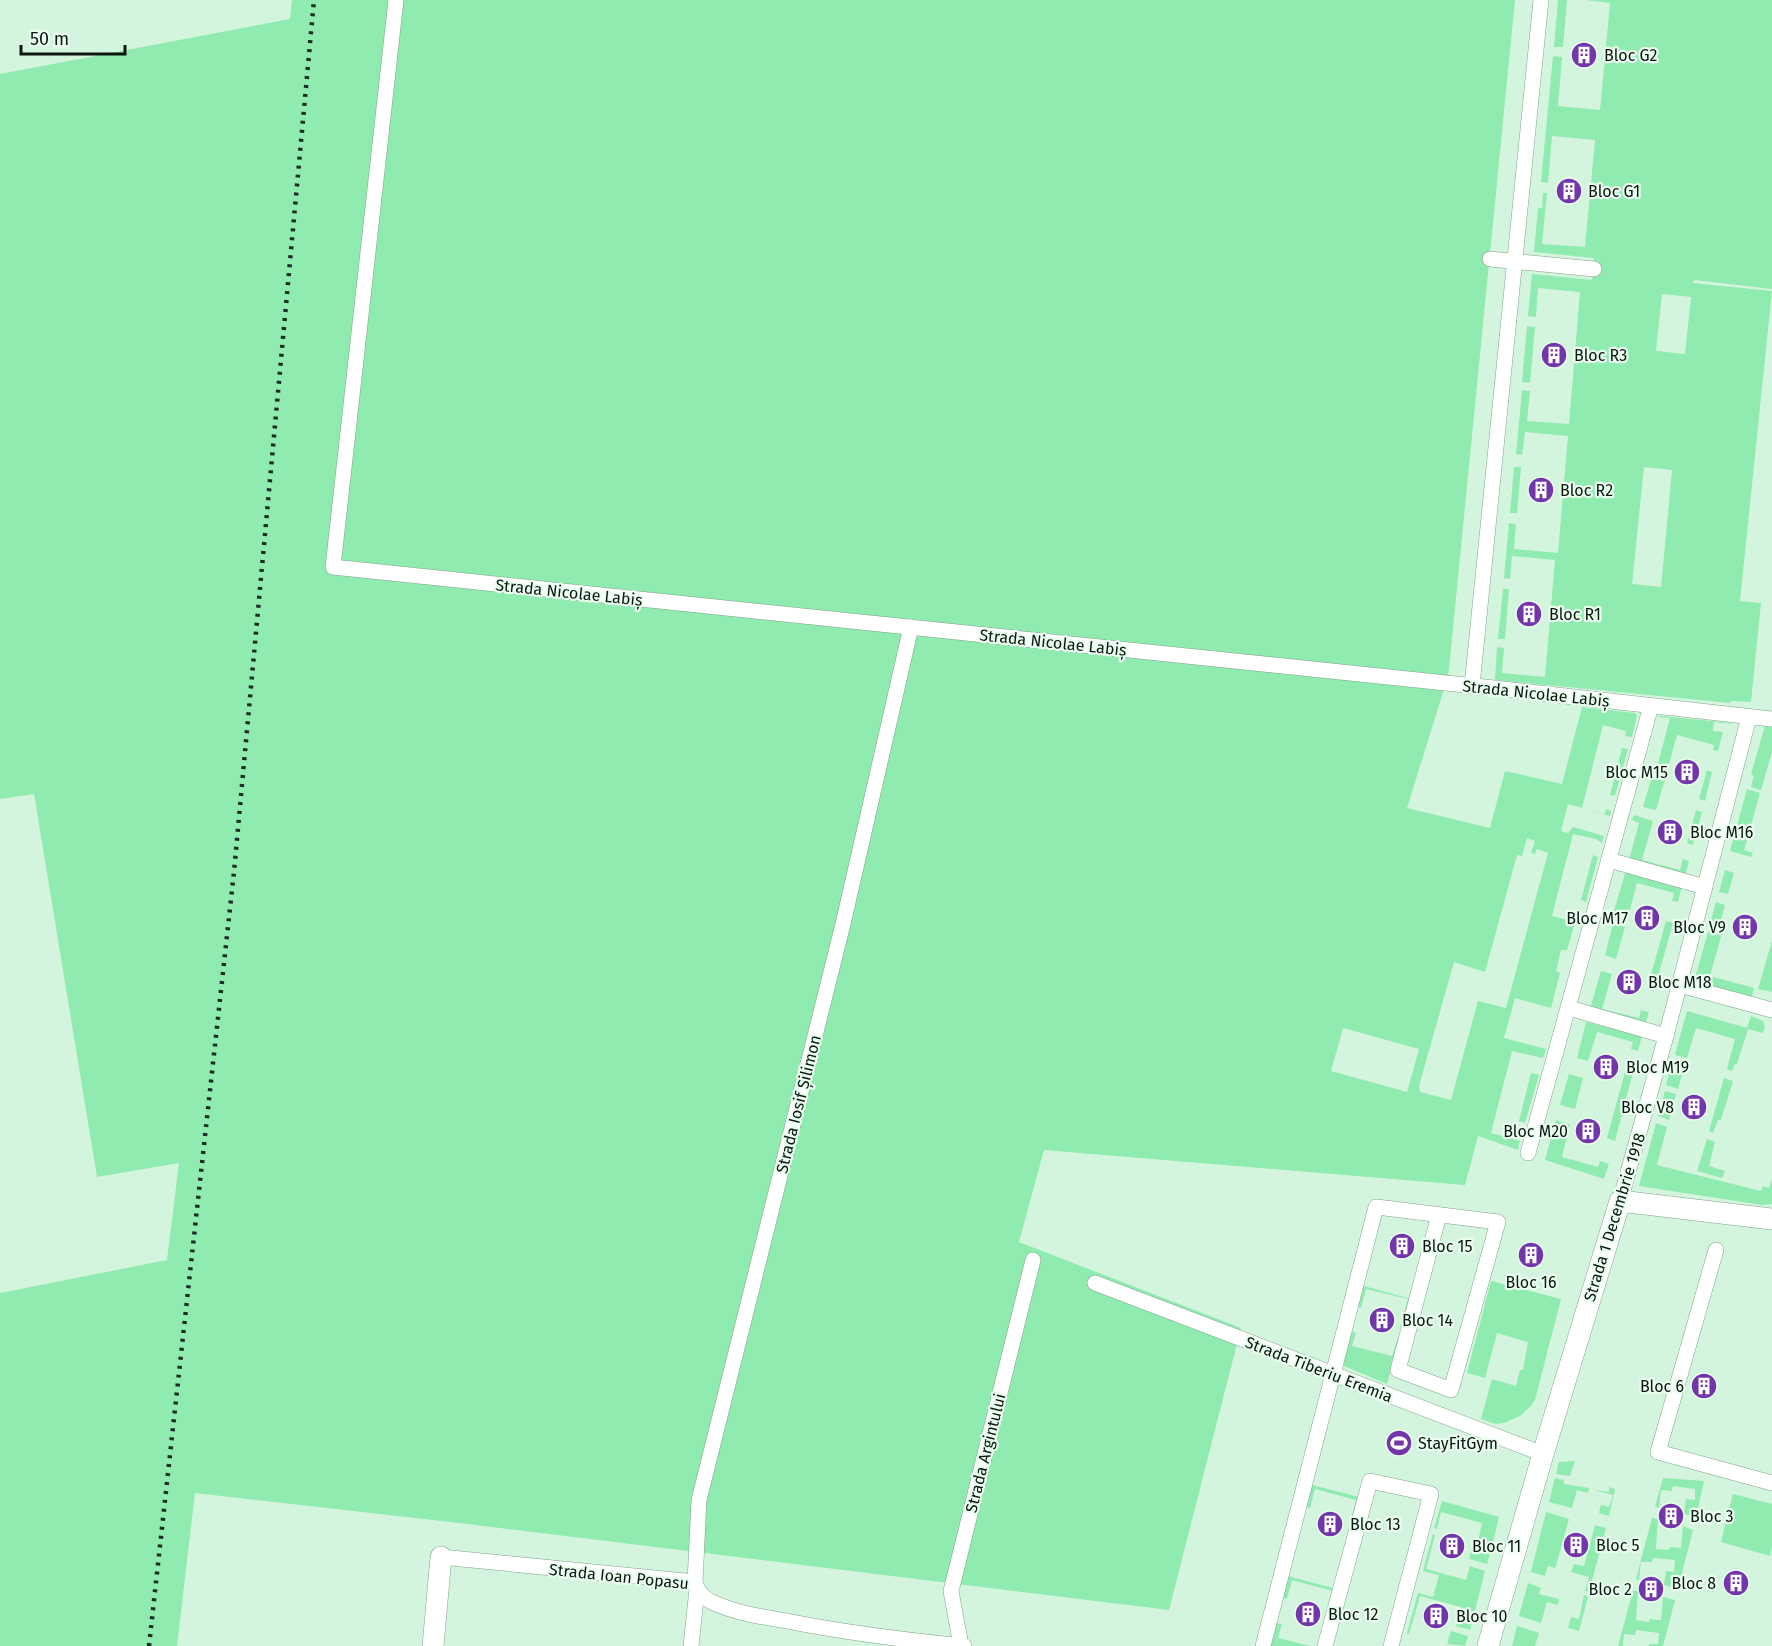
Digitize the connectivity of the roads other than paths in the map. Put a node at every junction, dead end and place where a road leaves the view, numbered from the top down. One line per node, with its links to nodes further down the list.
1 (396, 0): 6 (street, Strada Nicolae Labiș)
2 (1541, 0): 4 (street)
3 (1490, 259): 4 (street)
4 (1514, 261): 5 (street); 7 (street)
5 (1594, 269)
6 (911, 627): 7 (street, Strada Nicolae Labiș); 30 (street, Strada Iosif Șilimon)
7 (1472, 686): 8 (street, Strada Nicolae Labiș)
8 (1651, 706): 9 (street, Strada Nicolae Labiș); 11 (street)
9 (1749, 717): 10 (street, Strada Nicolae Labiș); 12 (street, Strada 1 Decembrie 1918)
10 (1772, 719)
11 (1609, 860): 12 (street); 14 (street)
12 (1705, 887): 13 (street, Strada 1 Decembrie 1918)
13 (1680, 985): 15 (street); 16 (street, Strada 1 Decembrie 1918)
14 (1569, 1008): 16 (street); 17 (street)
15 (1772, 1010)
16 (1666, 1036): 18 (street, Strada 1 Decembrie 1918)
17 (1528, 1153)
18 (1620, 1201): 20 (street); 27 (street, Strada 1 Decembrie 1918)
19 (1439, 1215): 24 (street); 25 (street); 25 (street)
20 (1772, 1219)
21 (1716, 1250): 28 (street)
22 (1033, 1260): 33 (street, Strada Argintului)
23 (1095, 1283): 24 (street, Strada Tiberiu Eremia)
24 (1333, 1374): 26 (street, Strada Tiberiu Eremia); 34 (street)
25 (1426, 1380): 26 (street)
26 (1418, 1407): 27 (street, Strada Tiberiu Eremia)
27 (1543, 1454): 37 (street, Strada 1 Decembrie 1918)
28 (1772, 1483)
29 (441, 1557): 30 (street, Strada Ioan Popasu); 31 (street)
30 (696, 1586): 32 (street, Strada Iosif Șilimon); 33 (street, Strada Ioan Popasu)
31 (433, 1646)
32 (690, 1646)
33 (962, 1646)
34 (1263, 1646)
35 (1325, 1646): 36 (street)
36 (1391, 1646)
37 (1488, 1646)

